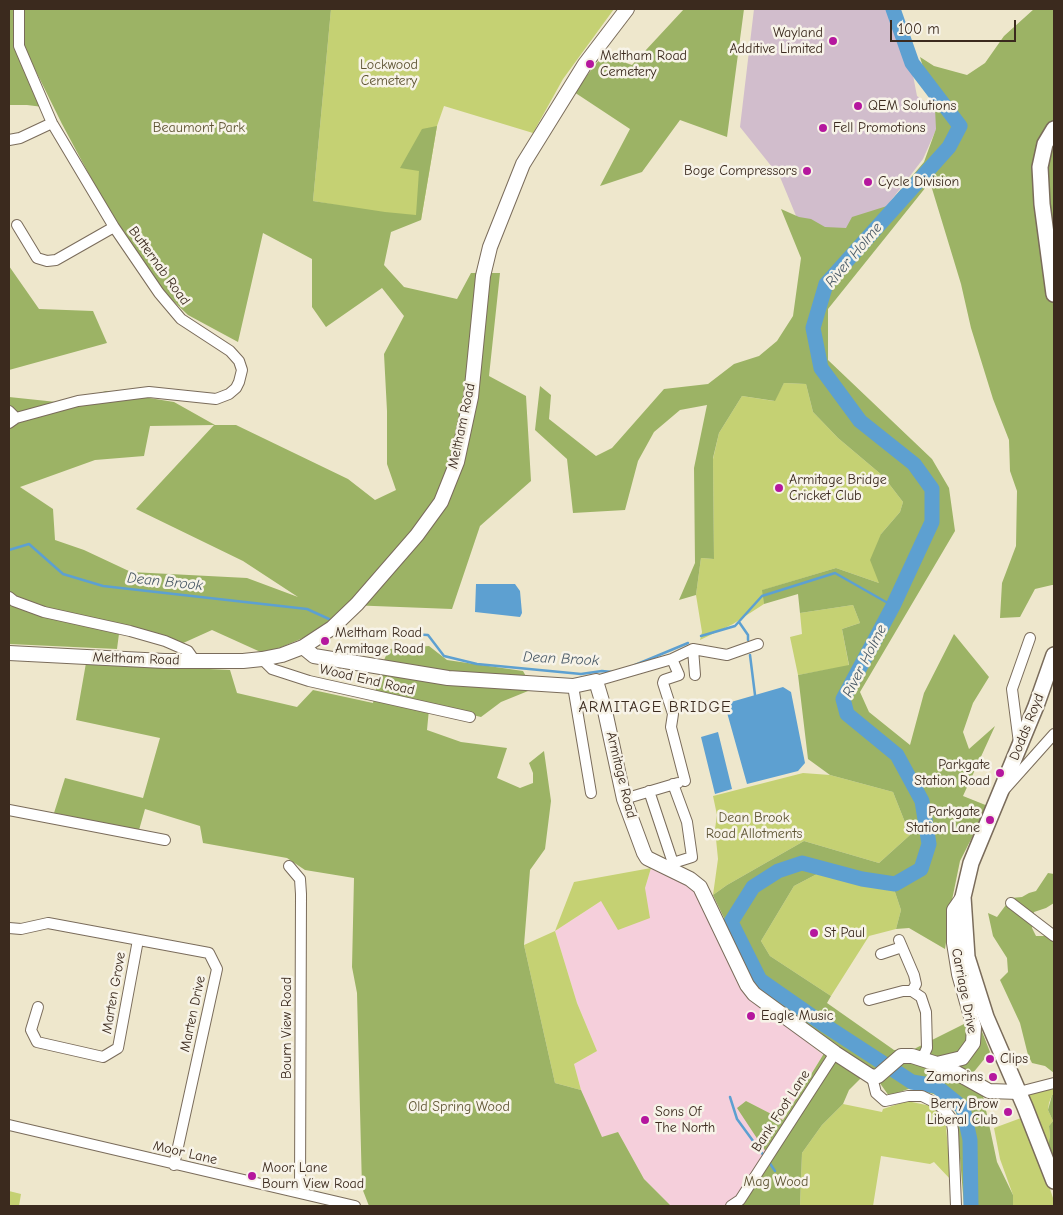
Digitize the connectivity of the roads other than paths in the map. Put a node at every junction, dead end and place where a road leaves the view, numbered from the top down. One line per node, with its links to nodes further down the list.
1 (19, 9): 3 (street, Butternab Road)
2 (627, 9): 13 (main road, Meltham Road)
3 (52, 123): 5 (street); 7 (street, Butternab Road)
4 (1054, 129): 8 (main road)
5 (9, 140)
6 (17, 225): 7 (street)
7 (114, 227): 9 (street, Butternab Road)
8 (1054, 294)
9 (11, 417)
10 (9, 597): 19 (street)
11 (1030, 638): 25 (street)
12 (758, 644): 14 (street)
13 (303, 647): 17 (main road, Meltham Road); 22 (main road)
14 (693, 649): 18 (street); 20 (street)
15 (9, 653): 19 (main road, Meltham Road)
16 (1054, 655): 25 (main road, Dodds Royd)
17 (262, 658): 19 (main road, Meltham Road); 23 (street, Wood End Road)
18 (672, 659): 21 (street); 26 (street)
19 (195, 661)
20 (695, 675)
21 (596, 681): 22 (main road); 29 (main road, Armitage Road)
22 (573, 686): 28 (street)
23 (470, 717)
24 (1054, 734): 30 (street)
25 (1019, 746): 30 (main road, Dodds Royd)
26 (673, 784): 27 (street); 34 (street)
27 (649, 791): 29 (street); 34 (street)
28 (591, 793)
29 (624, 799): 34 (main road, Armitage Road)
30 (997, 799): 35 (main road, Dodds Royd)
31 (9, 810): 32 (street)
32 (165, 840)
33 (289, 866): 53 (street, Bourn View Road)
34 (671, 866): 44 (main road, Armitage Road)
35 (963, 897): 46 (main road, Carriage Drive); 49 (main road, Dodds Royd)
36 (1011, 903): 38 (street)
37 (9, 928): 39 (street, Marten Drive)
38 (1054, 936)
39 (138, 940): 43 (street, Marten Grove); 51 (street, Marten Drive)
40 (881, 954): 41 (street)
41 (912, 991): 42 (street); 45 (street)
42 (869, 1000)
43 (38, 1007)
44 (836, 1053): 47 (main road, Armitage Road); 55 (street, Bank Foot Lane)
45 (922, 1059): 46 (main road); 47 (main road)
46 (937, 1064): 49 (main road)
47 (877, 1075): 56 (street)
48 (1054, 1083): 49 (street)
49 (1019, 1092): 52 (main road, Dodds Royd)
50 (9, 1125): 51 (street, Moor Lane)
51 (174, 1165): 53 (street, Moor Lane)
52 (1054, 1182)
53 (300, 1193): 54 (street, Moor Lane)
54 (356, 1206)
55 (731, 1206)
56 (956, 1206)

